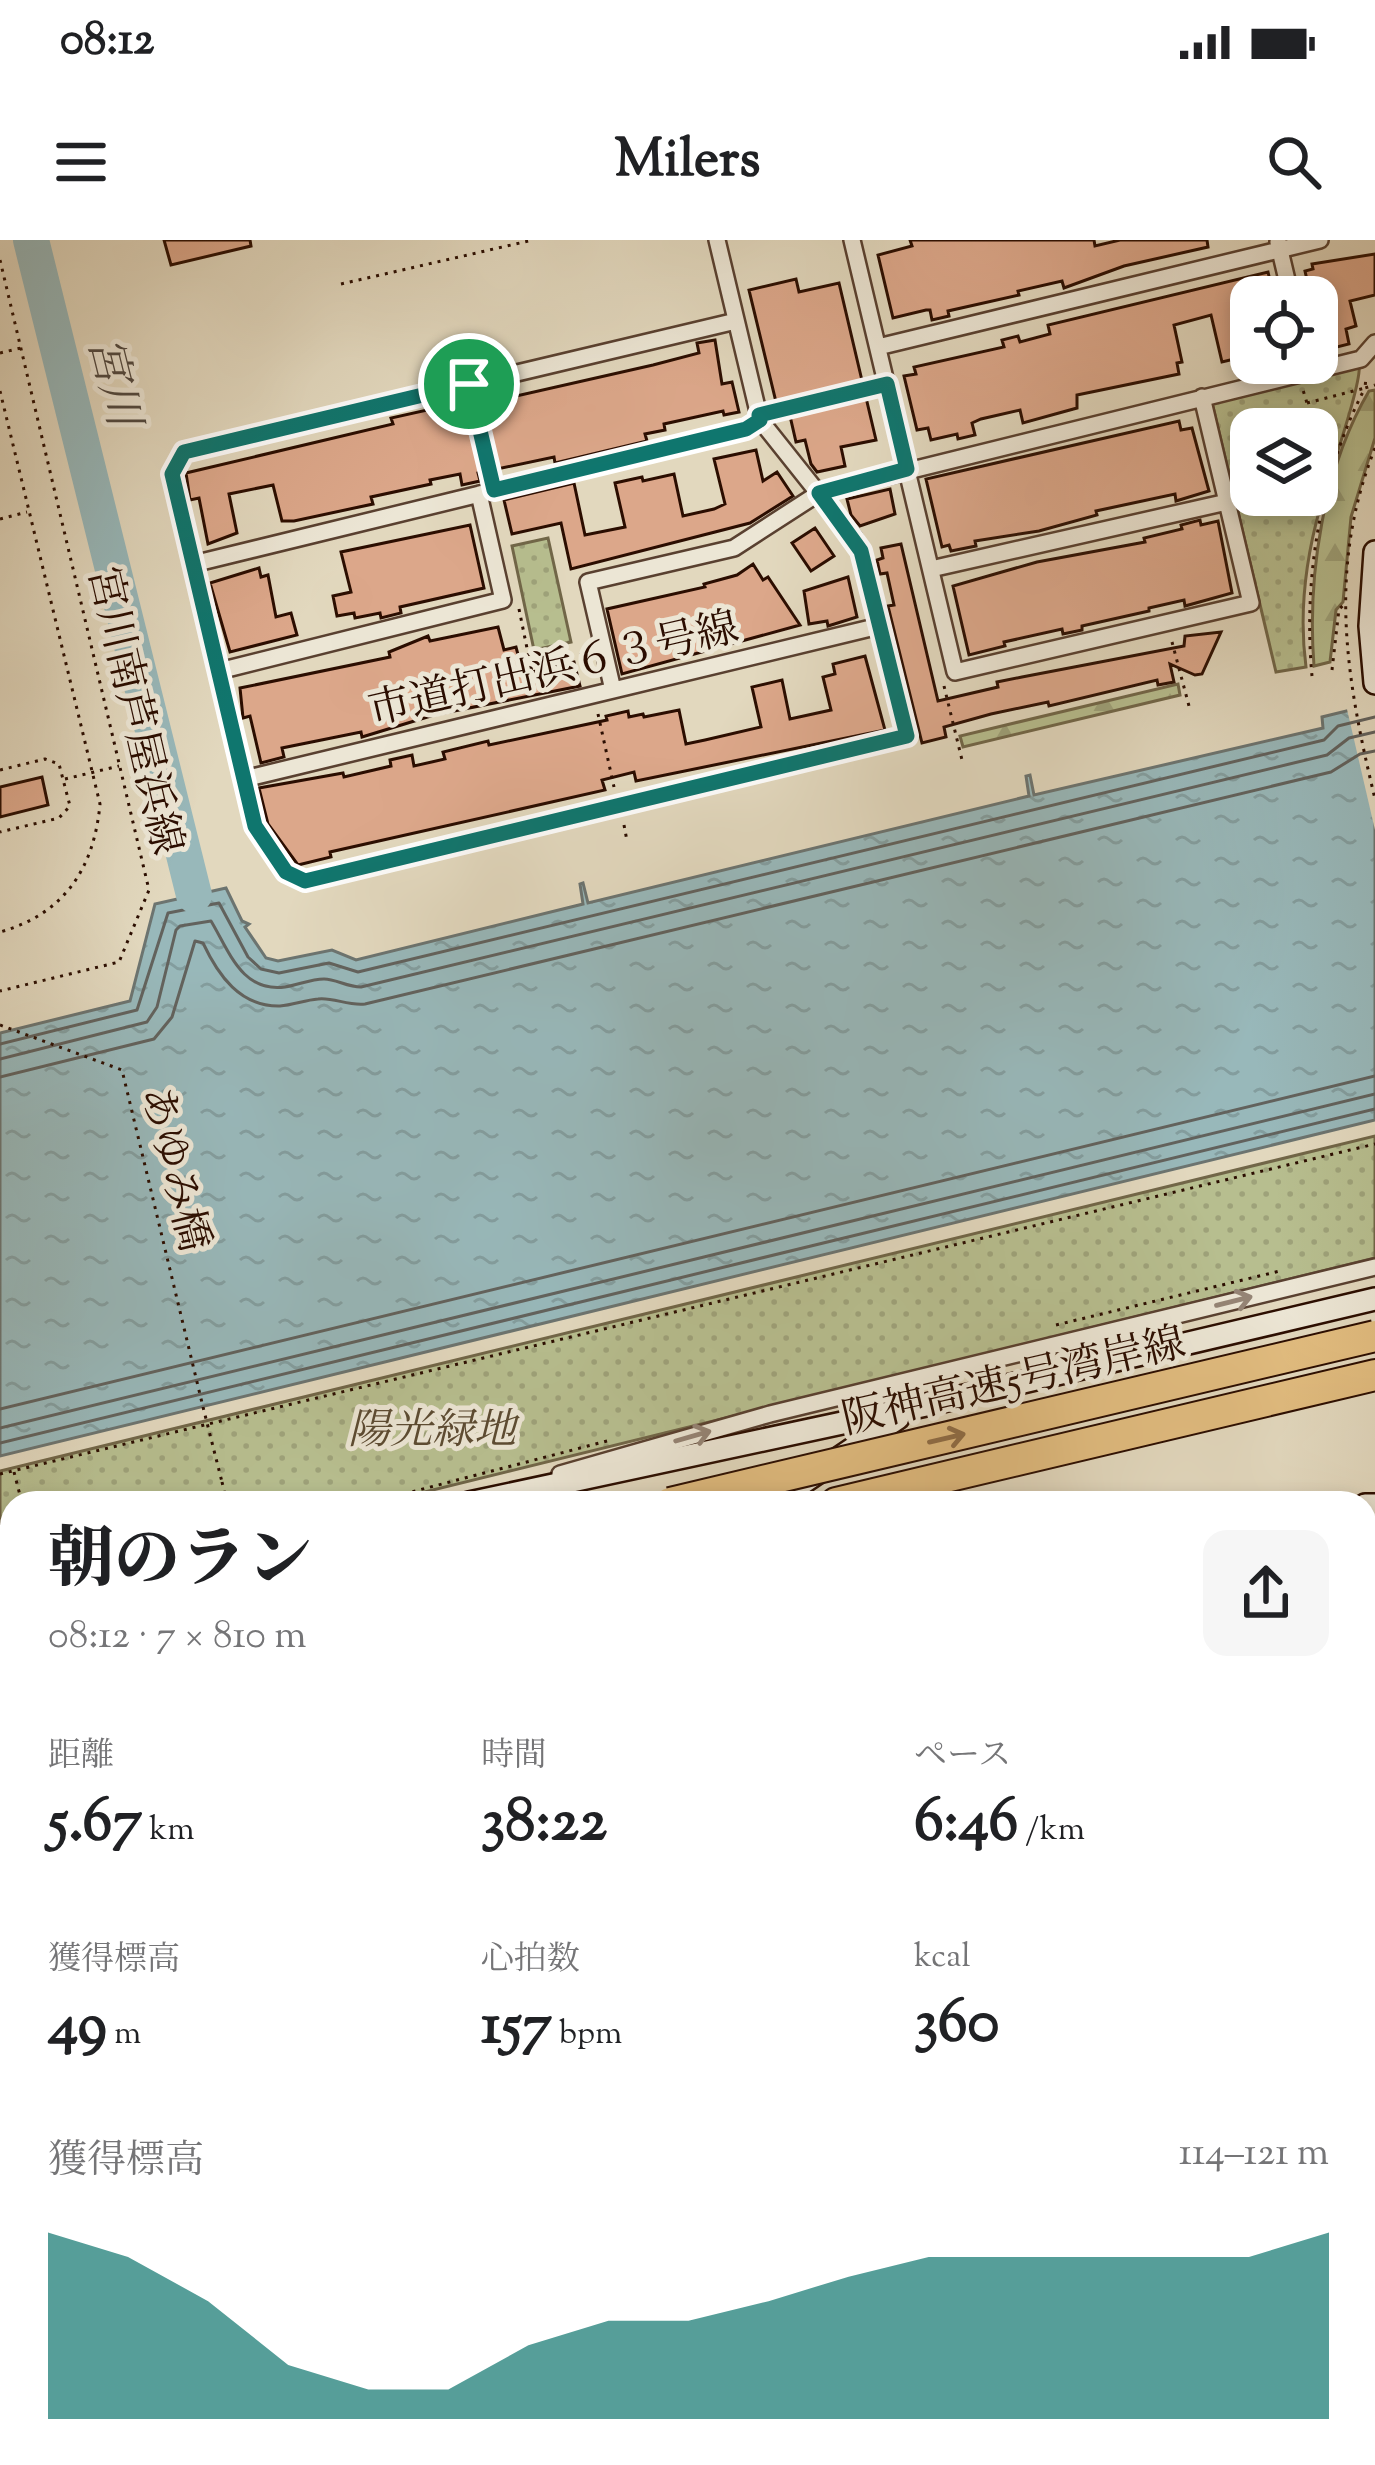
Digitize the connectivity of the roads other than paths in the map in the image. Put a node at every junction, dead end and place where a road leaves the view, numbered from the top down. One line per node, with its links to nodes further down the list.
1 (717, 240): 6 (street)
2 (852, 240): 8 (street)
3 (1320, 240): 4 (street)
4 (1279, 245): 5 (street); 8 (street)
5 (1286, 276)
6 (736, 321): 12 (street); 18 (street)
7 (1375, 343): 9 (street)
8 (878, 347): 13 (street)
9 (1338, 364)
10 (1254, 384): 11 (street)
11 (1202, 398): 13 (street); 16 (street)
12 (759, 417): 14 (street); 15 (street)
13 (907, 469): 15 (street); 19 (street)
14 (486, 492): 18 (street); 21 (street)
15 (819, 493): 20 (street); 23 (street)
16 (1227, 502): 19 (street); 19 (street)
17 (1375, 552): 22 (main road)
18 (193, 564): 21 (street)
19 (931, 569)
20 (879, 626): 23 (street, 市道打出浜６３号線); 24 (street)
21 (218, 671): 24 (street)
22 (1375, 683)
23 (613, 690): 24 (street, 市道打出浜６３号線)
24 (244, 779)
25 (1375, 1267): 32 (street, one-way to 25)
26 (1375, 1299): 30 (main road)
27 (1375, 1336): 34 (highway, 阪神高速5号湾岸線, one-way to 27, bridge)
28 (1375, 1375): 31 (highway, 阪神高速5号湾岸線)
29 (1375, 1386): 31 (highway)
30 (926, 1405): 33 (main road); 35 (main road)
31 (1087, 1444): 36 (highway, 阪神高速5号湾岸線)
32 (501, 1491)
33 (525, 1491)
34 (721, 1491)
35 (789, 1491)
36 (887, 1491)

